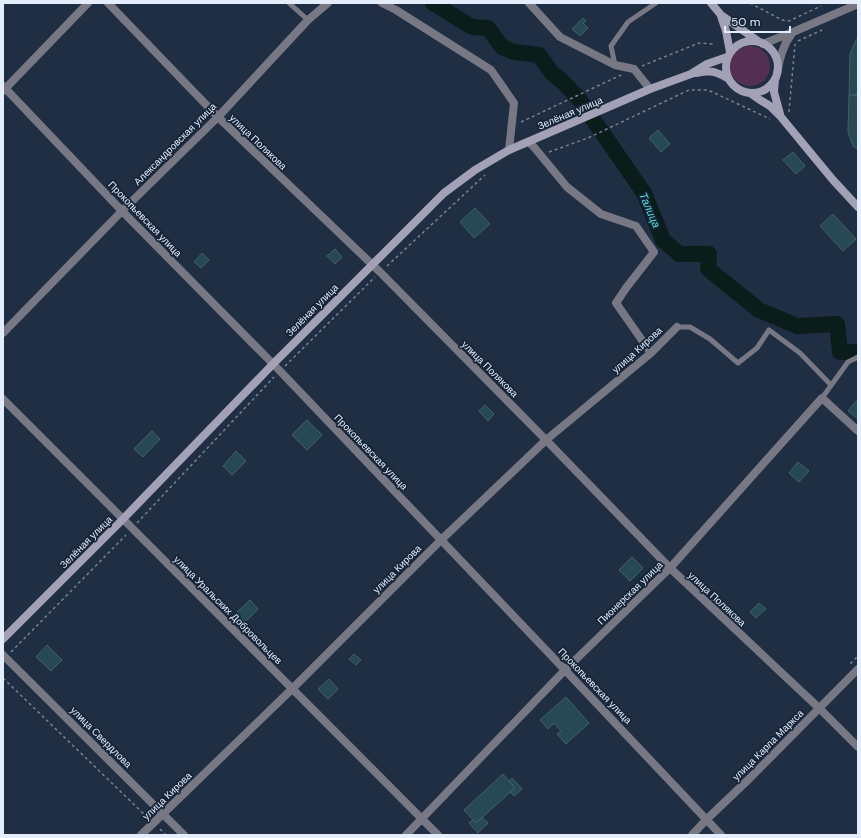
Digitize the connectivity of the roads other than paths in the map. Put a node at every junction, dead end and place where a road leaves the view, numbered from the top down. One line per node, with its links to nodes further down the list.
1 (88, 3): 19 (street)
2 (108, 3): 22 (street, улица Полякова)
3 (289, 3): 11 (lane)
4 (328, 3): 11 (street, Александровская улица)
5 (382, 3): 25 (street)
6 (529, 3): 15 (street)
7 (656, 3): 15 (lane)
8 (711, 3): 10 (main road)
9 (858, 4): 12 (street)
10 (721, 15): 13 (main road); 14 (main road)
11 (308, 20): 22 (street, Александровская улица)
12 (793, 32): 13 (street); 17 (street)
13 (760, 42): 14 (main road); 17 (main road)
14 (729, 54): 16 (main road); 18 (main road)
15 (615, 65): 20 (street)
16 (691, 74): 18 (main road); 20 (main road, Зелёная улица)
17 (776, 76): 21 (main road); 23 (main road)
18 (729, 79): 21 (main road)
19 (4, 88): 27 (street, Прокопьевская улица)
20 (650, 89): 24 (main road, Зелёная улица)
21 (750, 93): 23 (main road)
22 (218, 117): 27 (street, Александровская улица); 28 (street, улица Полякова)
23 (777, 119): 26 (main road)
24 (528, 142): 25 (main road, Зелёная улица); 31 (street)
25 (508, 150): 28 (main road, Зелёная улица)
26 (858, 207)
27 (122, 211): 30 (street, Александровская улица); 33 (street, Прокопьевская улица)
28 (372, 264): 33 (main road, Зелёная улица); 38 (street, улица Полякова)
29 (677, 327): 31 (street, улица Кирова); 34 (lane)
30 (3, 333)
31 (651, 353): 38 (street, улица Кирова)
32 (858, 357): 34 (lane, Пионерская улица)
33 (273, 364): 39 (main road, Зелёная улица); 40 (street, Прокопьевская улица)
34 (831, 385): 35 (lane, Пионерская улица)
35 (822, 398): 37 (street); 41 (street, Пионерская улица)
36 (3, 400): 39 (street, улица Уральских Добровольцев)
37 (858, 431)
38 (546, 440): 40 (street, улица Кирова); 41 (street, улица Полякова)
39 (123, 519): 42 (main road, Зелёная улица); 46 (street, улица Уральских Добровольцев)
40 (440, 540): 45 (street, Прокопьевская улица); 46 (street, улица Кирова)
41 (670, 568): 45 (street, Пионерская улица); 47 (street, улица Полякова)
42 (3, 639)
43 (3, 655): 49 (street, улица Свердлова)
44 (858, 669): 47 (street, улица Карла Маркса)
45 (565, 670): 50 (street, Пионерская улица); 51 (street, Прокопьевская улица)
46 (292, 689): 49 (street, улица Кирова); 50 (street, улица Уральских Добровольцев)
47 (819, 708): 48 (street, улица Полякова); 51 (street, улица Карла Маркса)
48 (858, 747)
49 (163, 814): 52 (street, улица Кирова); 53 (street, улица Свердлова)
50 (422, 819): 54 (street, Пионерская улица); 55 (street, улица Уральских Добровольцев)
51 (707, 819): 56 (street, улица Карла Маркса); 57 (street, Прокопьевская улица)
52 (141, 835)
53 (184, 835)
54 (406, 835)
55 (438, 835)
56 (692, 835)
57 (721, 835)

